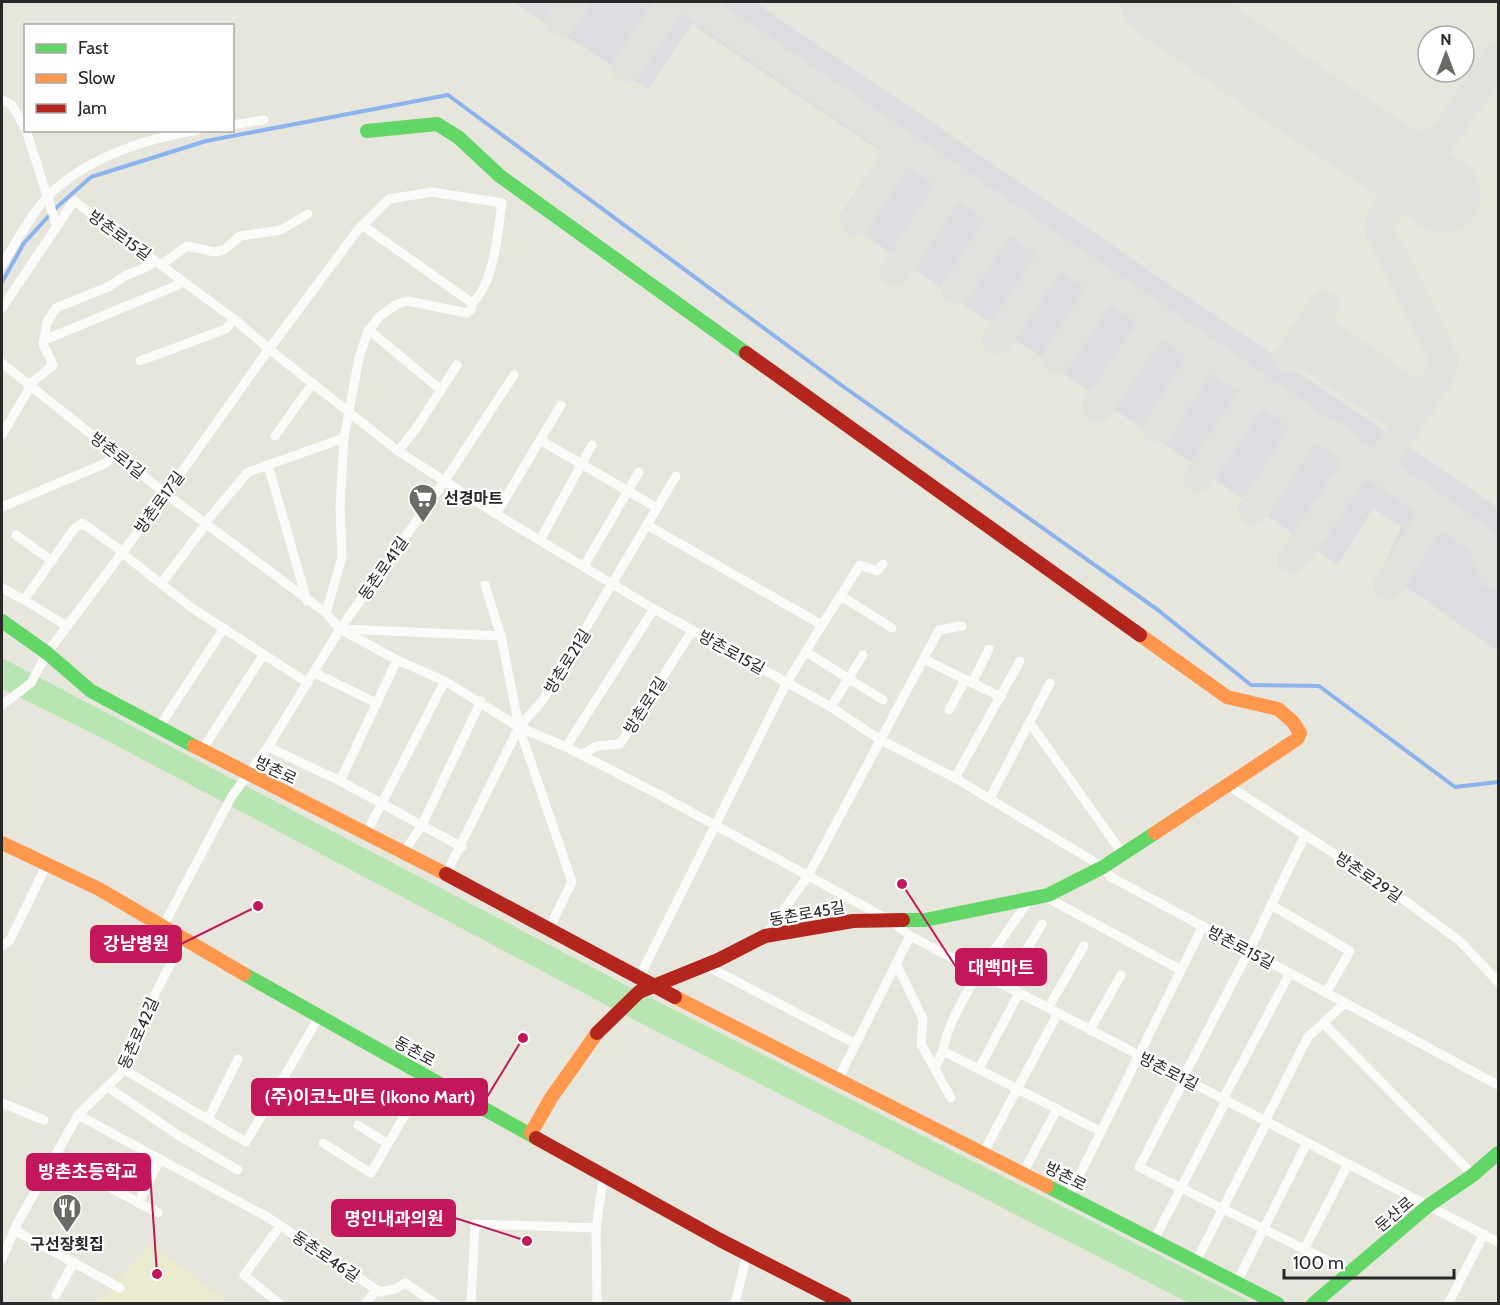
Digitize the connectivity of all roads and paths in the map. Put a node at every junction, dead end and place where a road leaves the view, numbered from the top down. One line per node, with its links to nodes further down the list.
1 (2, 100): 4 (street)
2 (264, 120): 3 (street)
3 (234, 125)
4 (24, 126)
5 (367, 131): 8 (street)
6 (27, 132): 9 (street)
7 (191, 132): 9 (street)
8 (513, 185): 10 (street); 108 (street, 동촌로45길)
9 (47, 197): 12 (street); 15 (street)
10 (502, 203): 13 (street); 17 (street)
11 (308, 214): 14 (street)
12 (56, 224): 14 (street, 방촌로15길); 18 (street, 방촌로15길)
13 (362, 225): 17 (street); 22 (street)
14 (157, 262): 16 (street, 방촌로15길); 21 (street)
15 (2, 265)
16 (182, 280): 19 (street, 방촌로15길); 21 (street)
17 (472, 303): 20 (street)
18 (2, 308)
19 (234, 319): 22 (street, 방촌로15길); 23 (street)
20 (369, 330): 29 (street); 31 (street)
21 (44, 340): 28 (street)
22 (269, 349): 27 (street, 방촌로15길); 45 (street, 방촌로17길)
23 (140, 361)
24 (2, 363): 28 (street, 방촌로1길)
25 (457, 365): 29 (street)
26 (514, 375): 43 (street, 동촌로41길)
27 (313, 383): 31 (street, 방촌로15길); 33 (street)
28 (29, 387): 32 (street); 38 (street, 방촌로1길)
29 (441, 390): 37 (street)
30 (561, 405): 35 (street)
31 (349, 412): 34 (street); 37 (street, 방촌로15길)
32 (2, 435)
33 (275, 436)
34 (344, 438): 40 (street); 65 (street)
35 (540, 440): 39 (street); 48 (street)
36 (592, 445): 39 (street)
37 (398, 451): 43 (street, 방촌로15길)
38 (117, 454): 45 (street, 방촌로1길); 46 (street)
39 (582, 464): 44 (street); 52 (street)
40 (268, 465): 49 (street); 63 (street)
41 (639, 472): 44 (street)
42 (676, 476): 47 (street, 방촌로21길)
43 (444, 482): 48 (street, 방촌로15길); 72 (street, 동촌로41길)
44 (627, 492): 47 (street); 56 (street)
45 (166, 494): 49 (street, 방촌로1길); 53 (street, 방촌로17길)
46 (2, 507)
47 (657, 508): 50 (street, 방촌로21길)
48 (496, 514): 52 (street, 방촌로15길)
49 (206, 524): 58 (street); 63 (street, 방촌로1길)
50 (647, 525): 57 (street, 방촌로21길); 67 (street)
51 (16, 535): 54 (street)
52 (540, 540): 56 (street, 방촌로15길)
53 (122, 553): 54 (street); 58 (street); 68 (street, 방촌로17길)
54 (52, 561): 62 (street)
55 (883, 564): 61 (street)
56 (584, 566): 57 (street, 방촌로15길)
57 (614, 583): 64 (street, 방촌로15길); 99 (street, 방촌로21길)
58 (161, 584): 70 (street)
59 (485, 585): 74 (street)
60 (2, 588): 62 (street)
61 (841, 596): 67 (street); 71 (street)
62 (24, 600): 68 (street)
63 (307, 601): 65 (street, 방촌로1길)
64 (654, 609): 73 (street, 방촌로15길); 102 (street)
65 (326, 613): 72 (street, 방촌로1길)
66 (2, 621): 77 (street, 방촌로)
67 (822, 625): 76 (street)
68 (67, 626): 77 (street, 방촌로17길)
69 (962, 626): 80 (street)
70 (224, 628): 78 (street); 98 (street)
71 (892, 628)
72 (340, 629): 74 (street); 81 (street, 방촌로1길); 83 (street, 동촌로41길)
73 (692, 631): 87 (street, 방촌로15길); 104 (street, 방촌로1길)
74 (501, 636): 99 (street)
75 (989, 649): 86 (street)
76 (806, 652): 84 (street); 87 (street)
77 (47, 653): 94 (street, 방촌로17길); 98 (street, 방촌로)
78 (264, 654): 88 (street); 103 (street)
79 (863, 655): 84 (street)
80 (924, 659): 86 (street); 100 (street)
81 (397, 660): 85 (street, 방촌로1길); 93 (street)
82 (1020, 661): 90 (street)
83 (315, 673): 88 (street, 동촌로41길); 93 (street)
84 (849, 679): 91 (street); 95 (street)
85 (445, 681): 92 (street, 방촌로1길); 110 (street)
86 (969, 681): 90 (street); 96 (street)
87 (787, 682): 95 (street, 방촌로15길); 112 (street)
88 (308, 683): 101 (street, 동촌로41길)
89 (1050, 683): 97 (street)
90 (1000, 697): 106 (street)
91 (883, 700)
92 (481, 701): 99 (street, 방촌로1길); 111 (street)
93 (376, 703): 107 (street)
94 (2, 705)
95 (831, 707): 100 (street, 방촌로15길)
96 (949, 710)
97 (1030, 723): 109 (street); 118 (street)
98 (159, 727): 103 (street, 방촌로)
99 (519, 727): 102 (street, 방촌로1길); 116 (street, 방촌로21길); 130 (street)
100 (879, 739): 106 (street, 방촌로15길); 122 (street)
101 (268, 747): 105 (street, 동촌로41길); 107 (street)
102 (566, 747): 104 (street, 방촌로1길)
103 (202, 750): 105 (street, 방촌로)
104 (581, 755): 112 (street, 방촌로1길)
105 (247, 774): 113 (street, 방촌로); 129 (street, 동촌로41길)
106 (955, 778): 109 (street, 방촌로15길)
107 (340, 781): 110 (street)
108 (1229, 786): 114 (street, 방촌로29길); 118 (street, 동촌로45길)
109 (990, 798): 120 (street, 방촌로15길)
110 (382, 804): 111 (street); 113 (street)
111 (422, 825): 116 (street); 117 (street)
112 (716, 826): 122 (street, 방촌로1길); 143 (street)
113 (367, 832): 117 (street, 방촌로)
114 (1305, 835): 125 (street); 144 (street, 방촌로29길)
115 (2, 843): 119 (street, 동촌로)
116 (462, 847): 121 (street, 방촌로21길)
117 (404, 852): 121 (street, 방촌로)
118 (1122, 853): 120 (street, 동촌로45길)
119 (47, 864): 129 (street, 동촌로); 134 (street)
120 (1103, 867): 123 (street, 동촌로45길); 128 (street, 방촌로15길)
121 (446, 874): 130 (street, 방촌로)
122 (808, 876): 126 (street, 방촌로1길); 131 (street)
123 (1044, 896): 124 (street, 동촌로45길); 139 (street)
124 (1029, 900): 126 (street, 동촌로45길); 140 (street)
125 (1271, 905): 136 (street); 148 (street)
126 (891, 921): 131 (street, 동촌로45길); 132 (street, 방촌로1길)
127 (1042, 924): 146 (street)
128 (1203, 926): 136 (street, 방촌로15길); 139 (street)
129 (162, 928): 133 (street, 동촌로)
130 (549, 929): 143 (street, 방촌로)
131 (765, 936): 138 (street, 동촌로45길)
132 (910, 936): 137 (street); 140 (street, 방촌로1길)
133 (183, 940): 152 (street, 동촌로); 160 (street, 동촌로42길)
134 (2, 946)
135 (1084, 946): 150 (street)
136 (1249, 951): 141 (street, 방촌로15길); 164 (street)
137 (896, 963): 155 (street); 159 (street)
138 (705, 965): 145 (street, 동촌로45길); 155 (street)
139 (1179, 969): 157 (street)
140 (980, 973): 146 (street, 방촌로1길); 156 (street)
141 (1290, 973): 148 (street, 방촌로15길); 169 (street)
142 (1121, 975): 154 (street)
143 (639, 978): 145 (street, 방촌로)
144 (1498, 982)
145 (654, 986): 163 (street, 방촌로); 178 (street, 동촌로45길)
146 (1005, 986): 147 (street, 방촌로1길)
147 (1019, 993): 150 (street, 방촌로1길); 161 (street)
148 (1326, 993): 149 (street, 방촌로15길)
149 (1345, 1003): 153 (street); 165 (street, 방촌로15길)
150 (1048, 1008): 151 (street, 방촌로1길)
151 (1058, 1013): 154 (street, 방촌로1길); 167 (street)
152 (319, 1017): 162 (street, 동촌로); 173 (street)
153 (1323, 1023): 175 (street); 190 (street)
154 (1090, 1030): 157 (street, 방촌로1길)
155 (856, 1044): 163 (street)
156 (944, 1051): 159 (street); 161 (street)
157 (1137, 1055): 164 (street, 방촌로1길); 177 (street)
158 (238, 1059): 173 (street)
159 (935, 1068): 168 (street)
160 (123, 1069): 166 (street, 동촌로42길); 173 (street)
161 (979, 1069): 167 (street)
162 (427, 1077): 178 (street, 동촌로); 181 (street)
163 (838, 1079): 182 (street, 방촌로)
164 (1184, 1079): 169 (street, 방촌로1길); 191 (street)
165 (1498, 1086)
166 (109, 1088): 172 (street, 동촌로42길); 187 (street)
167 (1017, 1089): 171 (street); 182 (street)
168 (951, 1098)
169 (1224, 1100): 175 (street, 방촌로1길); 191 (street)
170 (2, 1103): 174 (street)
171 (1057, 1109): 177 (street); 188 (street)
172 (78, 1115): 184 (street, 동촌로42길); 185 (street)
173 (208, 1119)
174 (44, 1120)
175 (1266, 1121): 180 (street, 방촌로1길); 195 (street)
176 (358, 1125): 181 (street)
177 (1100, 1131): 192 (street)
178 (531, 1133): 189 (street, 동촌로)
179 (323, 1143): 181 (street)
180 (1307, 1143): 186 (street, 방촌로1길); 200 (street)
181 (388, 1144)
182 (983, 1153): 188 (street, 방촌로)
183 (1498, 1153): 190 (street, 둔산로)
184 (54, 1158): 193 (street); 199 (street, 동촌로42길)
185 (160, 1159): 193 (street); 197 (street, 동촌로46길)
186 (1348, 1164): 194 (street, 방촌로1길); 204 (street)
187 (238, 1170)
188 (1023, 1173): 192 (street, 방촌로)
189 (604, 1174): 198 (street); 205 (street, 동촌로)
190 (1473, 1175): 194 (street, 둔산로)
191 (1180, 1189): 195 (street); 202 (street)
192 (1069, 1196): 202 (street, 방촌로)
193 (138, 1203): 196 (street)
194 (1429, 1205): 201 (street, 방촌로1길); 209 (street, 둔산로)
195 (1222, 1210): 200 (street); 208 (street)
196 (158, 1213)
197 (280, 1226): 212 (street, 동촌로46길); 215 (street)
198 (596, 1228): 217 (street); 218 (street)
199 (14, 1230): 206 (street, 동촌로42길); 207 (street)
200 (1263, 1230): 204 (street); 210 (street)
201 (1484, 1234): 203 (street, 방촌로1길); 223 (street)
202 (1154, 1240): 208 (street, 방촌로)
203 (1498, 1242)
204 (1304, 1250): 209 (street)
205 (747, 1254): 219 (street); 220 (street, 동촌로)
206 (2, 1259)
207 (74, 1262): 211 (street); 213 (street)
208 (1196, 1262): 210 (street, 방촌로)
209 (1350, 1272): 222 (street, 둔산로)
210 (1237, 1282): 221 (street, 방촌로)
211 (120, 1288)
212 (376, 1290): 214 (street); 216 (street, 동촌로46길)
213 (56, 1295)
214 (369, 1302)
215 (280, 1304)
216 (436, 1304)
217 (471, 1304)
218 (597, 1304)
219 (735, 1304)
220 (845, 1304)
221 (1278, 1304)
222 (1313, 1304)
223 (1448, 1304)

